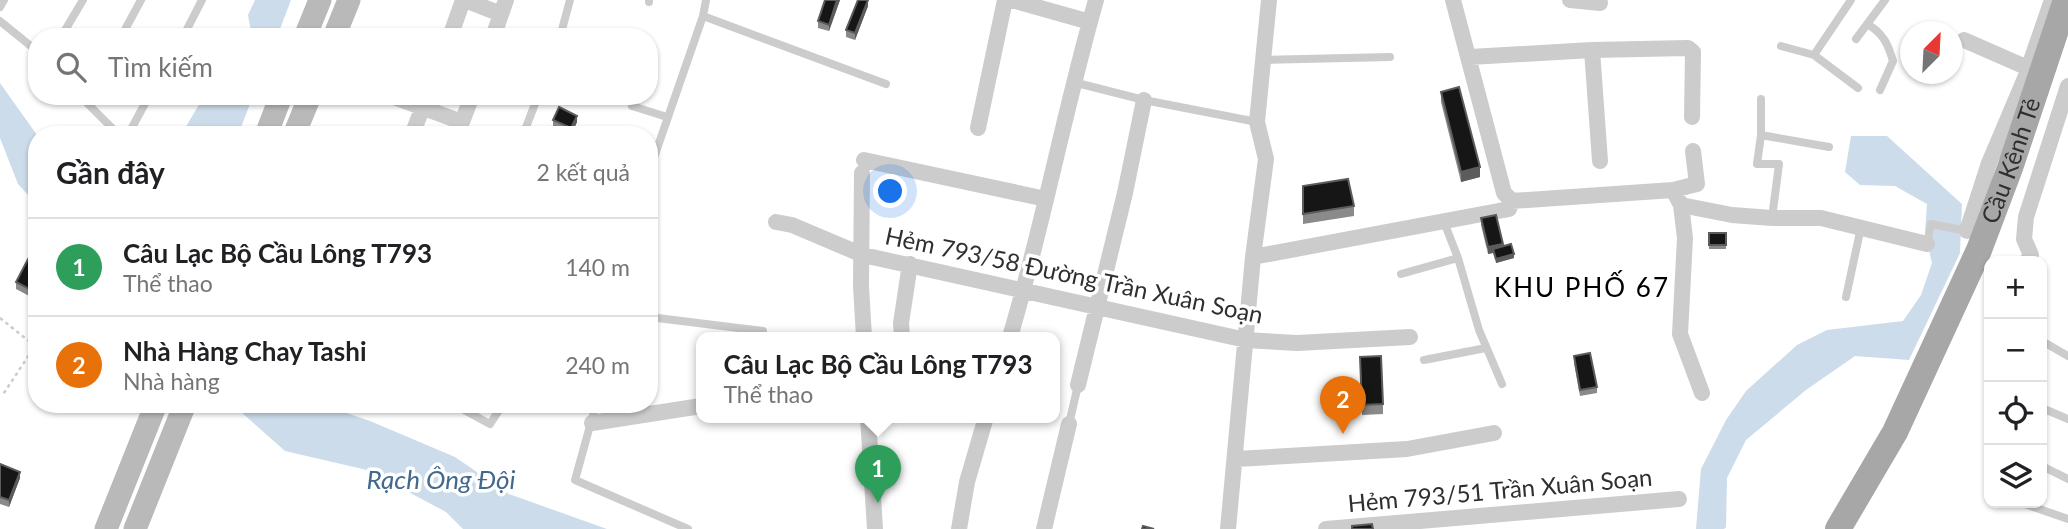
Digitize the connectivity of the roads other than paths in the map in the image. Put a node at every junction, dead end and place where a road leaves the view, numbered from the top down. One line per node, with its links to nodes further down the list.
1 (4, 0): 21 (lane)
2 (83, 0): 27 (lane)
3 (141, 0): 28 (lane)
4 (202, 0): 29 (lane)
5 (320, 0): 30 (main road)
6 (348, 0): 31 (main road)
7 (464, 0): 22 (street); 32 (street)
8 (570, 0): 34 (lane)
9 (706, 0): 23 (lane)
10 (1005, 0): 73 (street)
11 (1012, 0): 25 (street)
12 (1096, 0): 25 (street)
13 (1269, 0): 44 (street)
14 (1453, 0): 43 (street)
15 (1570, 0): 20 (street)
16 (1851, 0): 41 (lane)
17 (1885, 0): 26 (lane)
18 (2052, 0): 45 (street)
19 (2066, 0): 114 (main road, Cầu Kênh Tẻ)
20 (1600, 3)
21 (0, 7)
22 (504, 7): 33 (street)
23 (703, 16): 47 (lane); 62 (lane)
24 (0, 20): 38 (lane)
25 (1090, 22): 46 (street)
26 (1867, 24): 35 (lane); 50 (lane)
27 (66, 28)
28 (126, 28)
29 (188, 28)
30 (309, 28)
31 (337, 28)
32 (453, 28)
33 (496, 28)
34 (562, 28)
35 (1856, 39)
36 (2068, 39): 90 (main road, Cầu Kênh Tẻ)
37 (1964, 40): 45 (street)
38 (28, 43)
39 (1781, 46): 41 (lane)
40 (1592, 50): 43 (street); 63 (street); 78 (street)
41 (1814, 55): 49 (lane)
42 (1390, 57): 44 (lane)
43 (1470, 57): 81 (street)
44 (1262, 61): 64 (street)
45 (2028, 68): 87 (street)
46 (1073, 82): 52 (lane); 80 (street)
47 (886, 84)
48 (2068, 86): 91 (street)
49 (1858, 88)
50 (1880, 90)
51 (1761, 99): 74 (lane)
52 (1144, 100): 64 (lane); 99 (street)
53 (91, 105): 65 (lane)
54 (144, 105): 66 (lane)
55 (277, 105): 67 (main road)
56 (306, 105): 68 (main road)
57 (424, 105): 69 (street)
58 (429, 105): 70 (street)
59 (469, 105): 71 (street)
60 (535, 105): 72 (lane)
61 (632, 106): 62 (lane)
62 (667, 117): 75 (lane)
63 (1692, 117)
64 (1257, 122): 92 (street)
65 (110, 126)
66 (133, 126)
67 (269, 126)
68 (298, 126)
69 (416, 126)
70 (457, 126)
71 (461, 126)
72 (526, 126)
73 (978, 128)
74 (1761, 135): 76 (lane); 83 (lane)
75 (658, 144)
76 (1829, 147)
77 (1693, 151): 79 (street)
78 (1600, 161)
79 (1673, 190): 81 (street); 82 (street)
80 (1046, 199): 89 (street); 97 (street)
81 (1512, 201): 85 (street)
82 (1681, 205): 83 (street); 113 (street)
83 (1772, 218): 86 (street)
84 (776, 222): 89 (street, Hẻm 793/58 Đường Trần Xuân Soạn)
85 (1444, 222): 92 (street); 93 (lane)
86 (1861, 227): 88 (street); 98 (lane)
87 (1967, 231): 88 (lane)
88 (1927, 244)
89 (863, 255): 94 (street, Hẻm 793/58 Đường Trần Xuân Soạn); 102 (street)
90 (1992, 256)
91 (2030, 256)
92 (1253, 257): 106 (street)
93 (1458, 258): 95 (lane); 108 (lane)
94 (910, 264): 97 (street, Hẻm 793/58 Đường Trần Xuân Soạn); 103 (street)
95 (1401, 274)
96 (1984, 274): 114 (main road, Cầu Kênh Tẻ)
97 (1024, 290): 99 (street, Hẻm 793/58 Đường Trần Xuân Soạn); 104 (street)
98 (1846, 297)
99 (1097, 306): 106 (street, Hẻm 793/58 Đường Trần Xuân Soạn); 112 (street)
100 (658, 318): 101 (lane)
101 (763, 331)
102 (864, 332)
103 (902, 332)
104 (1011, 332)
105 (1410, 337): 106 (street, Hẻm 793/58 Đường Trần Xuân Soạn)
106 (1246, 340): 128 (street)
107 (2047, 344): 109 (lane)
108 (1486, 348): 110 (lane); 111 (lane)
109 (2068, 356)
110 (1424, 360)
111 (1502, 384)
112 (1078, 386): 126 (lane)
113 (1702, 393)
114 (1921, 398): 143 (main road); 144 (main road)
115 (696, 407): 125 (street)
116 (2047, 410): 122 (lane)
117 (152, 413): 135 (main road)
118 (182, 413): 136 (main road)
119 (470, 413): 120 (lane)
120 (497, 413)
121 (594, 413): 125 (lane)
122 (2068, 419)
123 (868, 423): 138 (street)
124 (984, 423): 139 (street)
125 (592, 424): 137 (lane)
126 (1069, 424): 140 (street)
127 (1494, 433): 128 (street)
128 (1236, 459): 141 (street)
129 (2047, 468): 130 (lane)
130 (2068, 479)
131 (1679, 499): 134 (street, Hẻm 793/51 Trần Xuân Soạn)
132 (2036, 508): 133 (lane)
133 (2068, 519)
134 (1482, 523): 142 (street, Hẻm 793/51 Trần Xuân Soạn)
135 (106, 529)
136 (135, 529)
137 (688, 529)
138 (875, 529)
139 (959, 529)
140 (1044, 529)
141 (1228, 529)
142 (1326, 529)
143 (1838, 529)
144 (1853, 529)

